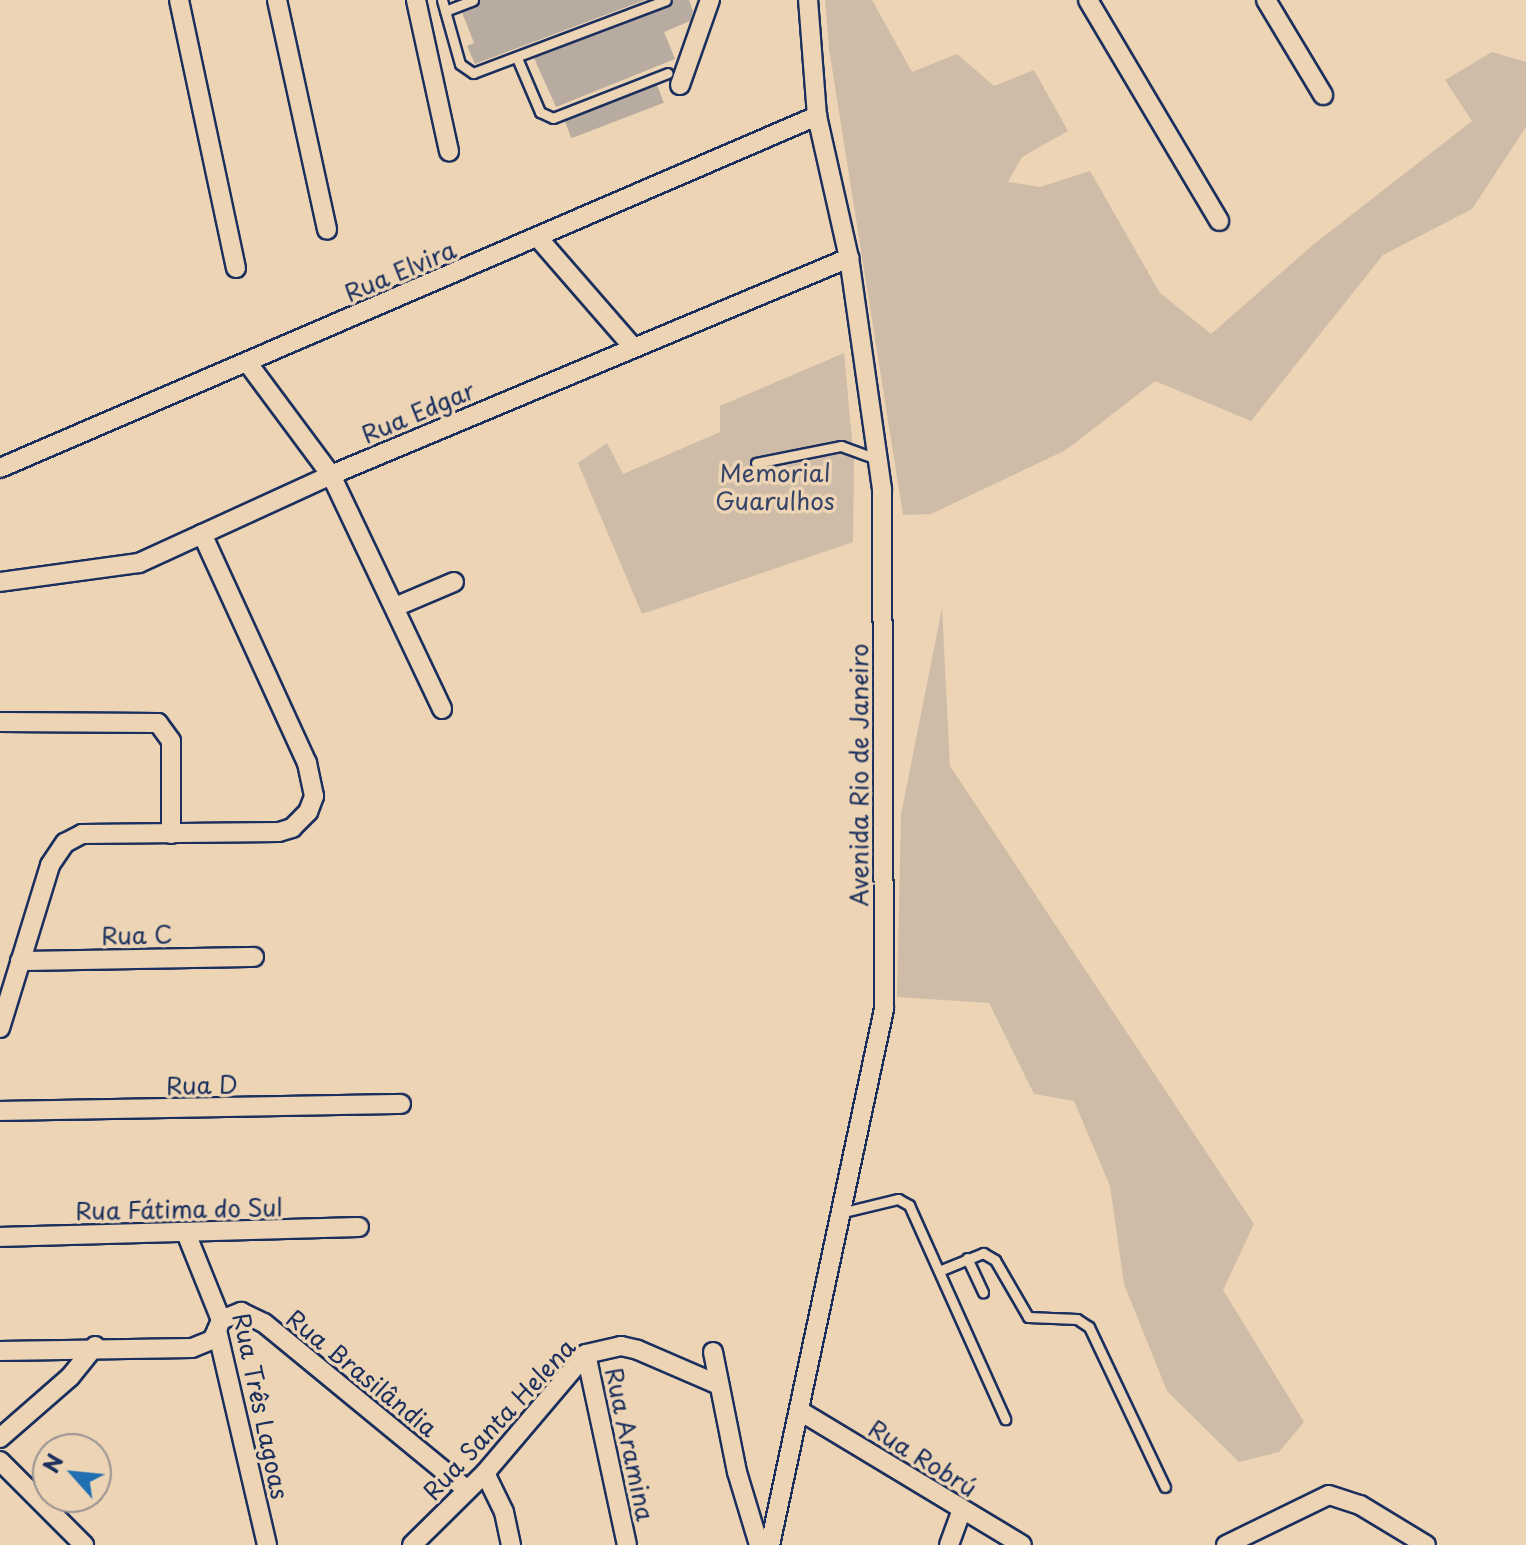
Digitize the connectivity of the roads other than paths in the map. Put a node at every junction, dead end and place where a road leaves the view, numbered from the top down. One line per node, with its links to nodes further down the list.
1 (179, 0): 21 (street)
2 (277, 0): 18 (street)
3 (416, 0): 16 (street)
4 (442, 0): 11 (lane)
5 (473, 0): 11 (lane)
6 (666, 0): 12 (lane)
7 (710, 0): 13 (street)
8 (808, 0): 15 (street, Avenida Rio de Janeiro)
9 (1088, 0): 17 (street)
10 (1266, 0): 14 (street)
11 (445, 11): 12 (lane)
12 (517, 58): 13 (lane)
13 (674, 79)
14 (1323, 95)
15 (817, 116): 19 (street, Rua Elvira); 20 (street, Avenida Rio de Janeiro)
16 (449, 151)
17 (1219, 221)
18 (327, 230)
19 (539, 239): 22 (street); 23 (street, Rua Elvira)
20 (849, 258): 22 (street, Rua Edgar); 24 (street, Avenida Rio de Janeiro)
21 (236, 268)
22 (633, 347): 27 (street, Rua Edgar)
23 (247, 362): 26 (street, Rua Elvira); 27 (street)
24 (877, 459): 25 (lane); 40 (street, Avenida Rio de Janeiro)
25 (756, 463)
26 (0, 468)
27 (331, 475): 28 (street, Rua Edgar); 31 (street)
28 (202, 534): 29 (street, Rua Edgar); 34 (street)
29 (0, 582)
30 (454, 582): 31 (street)
31 (395, 607): 32 (street)
32 (442, 709)
33 (0, 722): 34 (street)
34 (171, 834): 36 (street)
35 (254, 957): 36 (street, Rua C)
36 (12, 967): 37 (street)
37 (0, 1028)
38 (401, 1104): 39 (street, Rua D)
39 (2, 1112)
40 (840, 1213): 45 (lane); 53 (street, Avenida Rio de Janeiro)
41 (359, 1227): 42 (street, Rua Fátima do Sul)
42 (186, 1233): 43 (street, Rua Fátima do Sul); 47 (street, Rua Três Lagoas)
43 (0, 1237)
44 (967, 1258): 45 (lane); 46 (lane); 58 (lane)
45 (939, 1271): 54 (lane)
46 (983, 1293)
47 (219, 1325): 48 (street); 59 (street, Rua Brasilândia); 61 (street, Rua Três Lagoas)
48 (95, 1346): 49 (street); 55 (street)
49 (0, 1351)
50 (713, 1352): 52 (street)
51 (586, 1354): 52 (street, Rua Santa Helena); 57 (street, Rua Santa Helena); 65 (street, Rua Aramina)
52 (719, 1385): 66 (street)
53 (800, 1411): 60 (street, Rua Robrú); 67 (street, Avenida Rio de Janeiro)
54 (1005, 1419)
55 (0, 1438)
56 (0, 1461): 62 (street)
57 (485, 1473): 59 (street, Rua Santa Helena); 64 (street)
58 (1165, 1487)
59 (467, 1490): 63 (street, Rua Santa Helena)
60 (962, 1510): 68 (street); 69 (street, Rua Robrú)
61 (265, 1544)
62 (84, 1545)
63 (412, 1545)
64 (511, 1545)
65 (627, 1545)
66 (759, 1545)
67 (770, 1545)
68 (949, 1545)
69 (1022, 1545)
70 (1226, 1545): 71 (street)
71 (1426, 1545)

